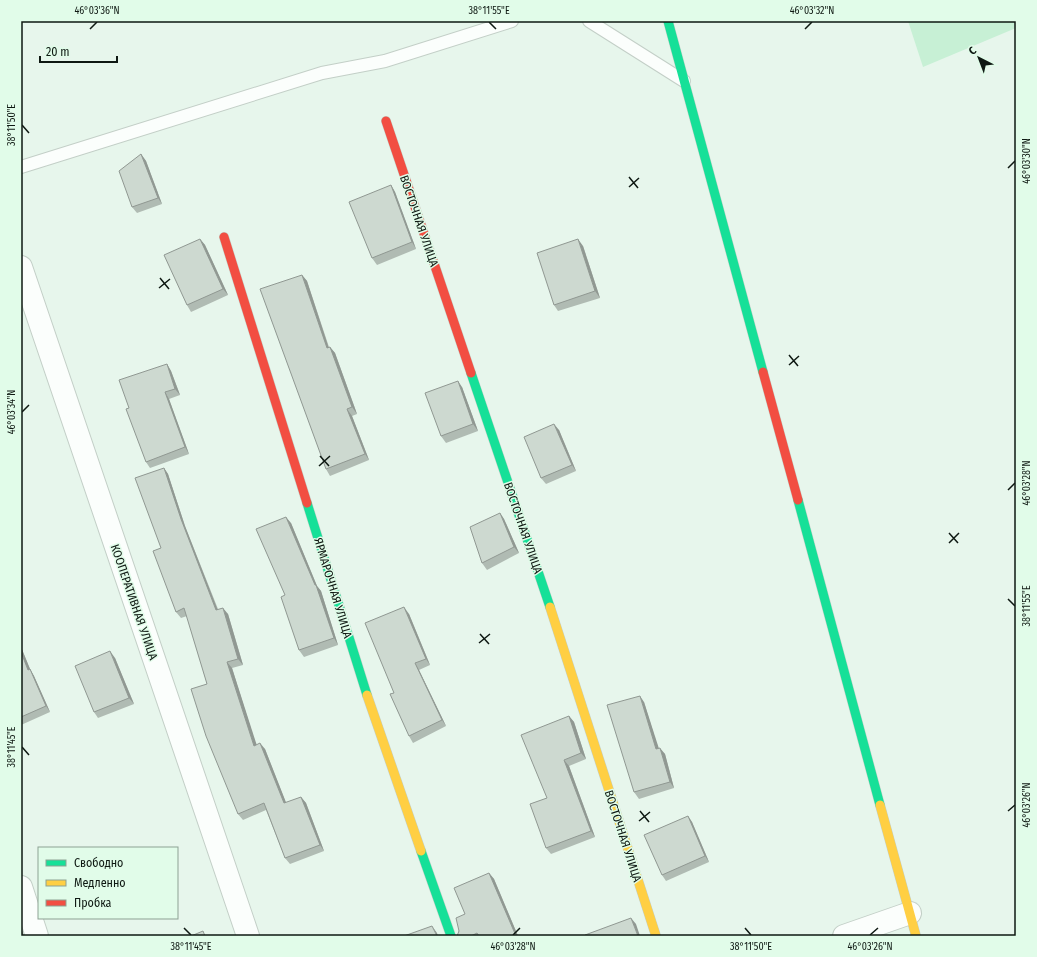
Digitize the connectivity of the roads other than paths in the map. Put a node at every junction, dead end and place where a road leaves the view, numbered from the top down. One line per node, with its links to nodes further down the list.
1 (512, 21): 6 (lane)
2 (589, 21): 4 (lane)
3 (668, 21): 4 (street)
4 (685, 81): 10 (street)
5 (386, 121): 14 (street, ВОСТОЧНАЯ УЛИЦА)
6 (21, 167)
7 (224, 237): 13 (street, ЯРМАРОЧНАЯ УЛИЦА)
8 (21, 267): 12 (street, КООПЕРАТИВНАЯ УЛИЦА)
9 (21, 887): 11 (street)
10 (910, 913): 15 (street); 16 (street)
11 (37, 936)
12 (248, 936)
13 (451, 936)
14 (656, 936)
15 (844, 936)
16 (916, 936)

